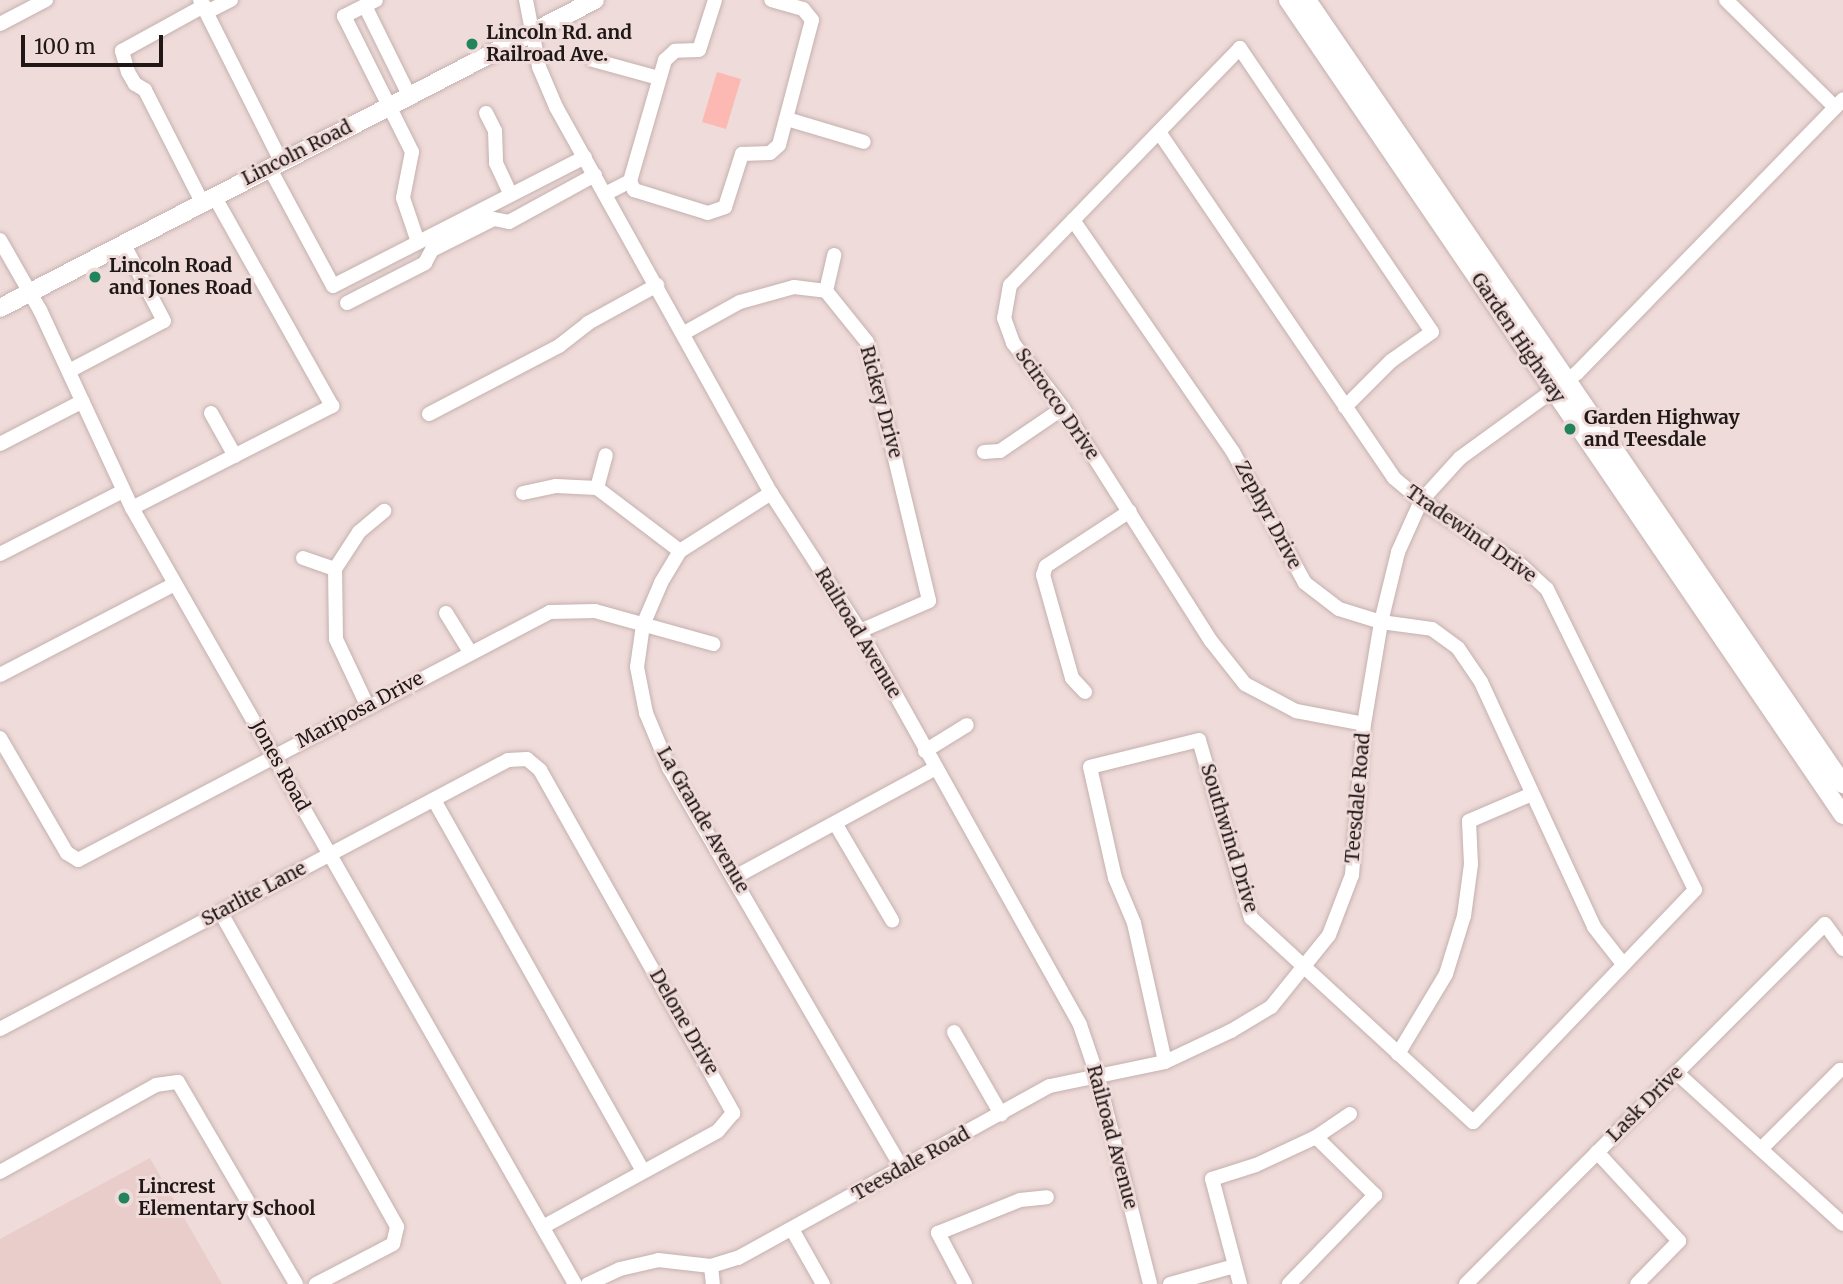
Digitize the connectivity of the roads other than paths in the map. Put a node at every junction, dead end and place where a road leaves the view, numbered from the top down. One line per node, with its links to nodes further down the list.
1 (46, 0): 12 (street)
2 (231, 0): 10 (street)
3 (526, 0): 13 (street, Railroad Avenue)
4 (595, 0): 13 (main road, Lincoln Road)
5 (715, 0): 15 (street)
6 (771, 0): 20 (street)
7 (1288, 0): 11 (main road, Garden Highway)
8 (1726, 0): 17 (street)
9 (370, 3): 16 (street); 18 (street)
10 (204, 6): 24 (street); 28 (street)
11 (1310, 6): 42 (main road, Garden Highway)
12 (0, 24)
13 (532, 33): 16 (main road, Lincoln Road); 23 (street, Railroad Avenue)
14 (593, 60): 15 (street)
15 (659, 78): 26 (street)
16 (409, 95): 18 (main road, Lincoln Road)
17 (1839, 103): 42 (street, Teesdale Road)
18 (390, 105): 24 (main road, Lincoln Road); 33 (street)
19 (486, 113): 27 (street)
20 (787, 119): 22 (street); 26 (street)
21 (1159, 132): 30 (street, Scirocco Drive); 44 (street, Tradewind Drive); 44 (street, Scirocco Drive)
22 (864, 142)
23 (585, 157): 25 (street, Railroad Avenue); 27 (street)
24 (275, 164): 28 (main road, Lincoln Road); 33 (street)
25 (595, 175): 29 (street, Railroad Avenue); 38 (street)
26 (632, 186): 29 (street)
27 (511, 195): 33 (street)
28 (208, 199): 32 (main road, Lincoln Road); 51 (street)
29 (608, 199): 35 (street, Railroad Avenue)
30 (1073, 220): 45 (street, Scirocco Drive); 66 (street, Zephyr Drive)
31 (0, 240): 37 (street, Jones Road)
32 (123, 243): 37 (main road, Lincoln Road); 41 (street)
33 (418, 243)
34 (834, 255): 36 (street)
35 (657, 285): 40 (street, Railroad Avenue); 47 (street)
36 (826, 291): 40 (street); 68 (street, Rickey Drive)
37 (29, 293): 39 (main road, Lincoln Road); 41 (street, Jones Road)
38 (346, 303)
39 (0, 308)
40 (684, 333): 55 (street, Railroad Avenue)
41 (69, 370): 43 (street, Jones Road)
42 (1560, 386): 56 (street, Teesdale Road); 81 (main road, Garden Highway); 84 (main road, Garden Highway)
43 (83, 401): 48 (street); 53 (street, Jones Road)
44 (1345, 407): 56 (street, Tradewind Drive)
45 (1063, 408): 49 (street); 59 (street, Scirocco Drive)
46 (211, 413): 51 (street)
47 (429, 414)
48 (0, 444)
49 (984, 452)
50 (606, 455): 52 (street)
51 (235, 456): 57 (street)
52 (597, 488): 54 (street); 60 (street)
53 (123, 491): 57 (street, Jones Road); 61 (street)
54 (523, 493)
55 (771, 493): 60 (street); 68 (street, Railroad Avenue)
56 (1421, 501): 66 (street, Teesdale Road); 91 (street, Tradewind Drive)
57 (132, 508): 64 (street, Jones Road)
58 (384, 511): 63 (street)
59 (1130, 511): 72 (street); 74 (street, Scirocco Drive)
60 (680, 551): 67 (street, La Grande Avenue)
61 (0, 554)
62 (303, 558): 63 (street)
63 (335, 569): 73 (street)
64 (175, 584): 71 (street); 78 (street, Jones Road)
65 (446, 613): 70 (street)
66 (1381, 622): 74 (street, Teesdale Road); 82 (street, Zephyr Drive)
67 (643, 625): 69 (street, Mariposa Drive); 70 (street, Mariposa Drive); 87 (street, La Grande Avenue)
68 (860, 631): 77 (street, Railroad Avenue)
69 (713, 644)
70 (470, 652): 73 (street, Mariposa Drive)
71 (0, 675)
72 (1086, 692)
73 (367, 705): 78 (street, Mariposa Drive)
74 (1364, 724): 92 (street, Teesdale Road)
75 (967, 725): 77 (street)
76 (0, 738): 78 (street, Mariposa Drive)
77 (925, 751): 80 (street, Railroad Avenue)
78 (275, 755): 86 (street, Jones Road)
79 (508, 760): 83 (street, Starlite Lane); 106 (street, Delone Drive)
80 (936, 768): 85 (street); 99 (street, Railroad Avenue)
81 (1843, 785)
82 (1532, 794): 91 (street, Zephyr Drive); 95 (street)
83 (434, 800): 86 (street, Starlite Lane); 106 (street)
84 (1843, 815)
85 (835, 823): 87 (street); 89 (street)
86 (328, 854): 88 (street, Starlite Lane); 110 (street, Jones Road)
87 (735, 877): 105 (street, La Grande Avenue)
88 (220, 913): 93 (street, Starlite Lane); 115 (street)
89 (892, 920)
90 (1843, 949): 98 (street, Lask Drive)
91 (1623, 964): 95 (street, Southwind Drive)
92 (1304, 966): 95 (street, Southwind Drive); 96 (street, Teesdale Road); 96 (street, Southwind Drive)
93 (0, 1029)
94 (954, 1032): 100 (street)
95 (1398, 1054)
96 (1166, 1062): 99 (street, Teesdale Road)
97 (1840, 1070): 103 (street)
98 (1677, 1073): 103 (street); 104 (street, Lask Drive)
99 (1098, 1078): 100 (street, Teesdale Road); 121 (street, Railroad Avenue)
100 (1001, 1114): 105 (street, Teesdale Road)
101 (1350, 1114): 102 (street)
102 (1315, 1137): 113 (street); 124 (street)
103 (1760, 1149): 109 (street)
104 (1597, 1152): 125 (street, Lask Drive); 126 (street)
105 (902, 1169): 111 (street, Teesdale Road)
106 (643, 1171): 110 (street, Delone Drive)
107 (0, 1172): 114 (street)
108 (1048, 1197): 120 (street)
109 (1843, 1224)
110 (543, 1227): 116 (street, Jones Road)
111 (793, 1231): 112 (street, Teesdale Road); 119 (street)
112 (710, 1266): 117 (street, Teesdale Road); 118 (street)
113 (1235, 1266): 122 (street); 123 (street)
114 (296, 1284)
115 (316, 1284)
116 (575, 1284)
117 (588, 1284)
118 (713, 1284)
119 (822, 1284)
120 (965, 1284)
121 (1150, 1284)
122 (1170, 1284)
123 (1241, 1284)
124 (1289, 1284)
125 (1466, 1284)
126 (1637, 1284)

